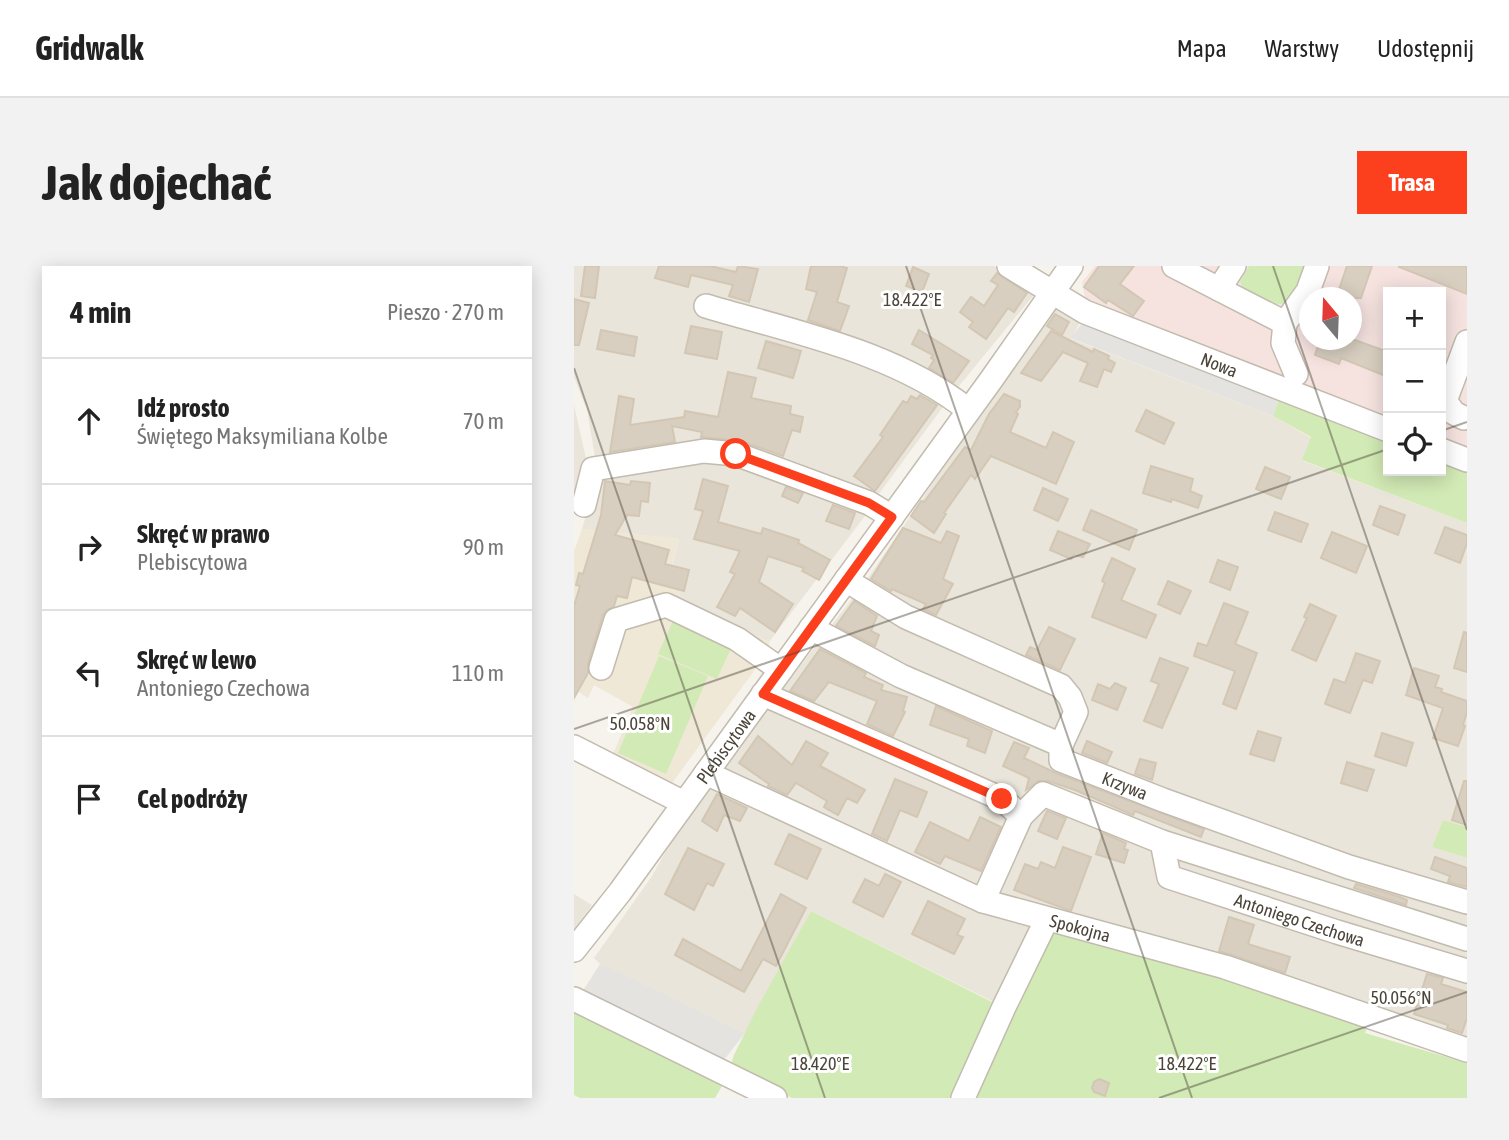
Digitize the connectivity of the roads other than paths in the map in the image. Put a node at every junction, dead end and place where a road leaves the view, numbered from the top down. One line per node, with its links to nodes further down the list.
1 (1009, 266): 7 (street, Nowa)
2 (1071, 266): 7 (street, Plebiscytowa)
3 (1175, 266): 6 (street)
4 (1234, 266): 6 (street)
5 (1317, 266): 9 (street)
6 (1219, 289): 9 (street)
7 (1052, 293): 12 (street, Plebiscytowa); 14 (street, Nowa)
8 (706, 306): 12 (street)
9 (1285, 323): 11 (street)
10 (1467, 342): 13 (street)
11 (1296, 374)
12 (968, 410): 18 (street, Plebiscytowa)
13 (1464, 418)
14 (1383, 428)
15 (1446, 452): 16 (street)
16 (1467, 460)
17 (584, 505): 18 (street)
18 (892, 517): 19 (street, Plebiscytowa)
19 (846, 580): 20 (street, Plebiscytowa); 25 (street)
20 (811, 628): 22 (street, Plebiscytowa); 25 (street, Krzywa)
21 (601, 668): 22 (street)
22 (780, 670): 23 (street, Plebiscytowa)
23 (763, 694): 26 (street, Plebiscytowa); 29 (street)
24 (574, 747): 28 (street)
25 (1061, 752): 27 (street); 32 (street, Krzywa)
26 (706, 772): 28 (street, Plebiscytowa); 31 (street, Spokojna)
27 (1043, 794): 29 (street); 30 (street, Antoniego Czechowa)
28 (684, 803): 35 (street, Plebiscytowa)
29 (1021, 816): 31 (street)
30 (1162, 842): 34 (street, Antoniego Czechowa); 36 (street, Antoniego Czechowa)
31 (983, 901): 33 (street, Spokojna)
32 (1467, 902)
33 (1047, 919): 38 (street, Spokojna); 40 (street)
34 (1467, 939)
35 (574, 950)
36 (1467, 971)
37 (574, 999): 39 (street)
38 (1467, 1050)
39 (775, 1098)
40 (963, 1098)

